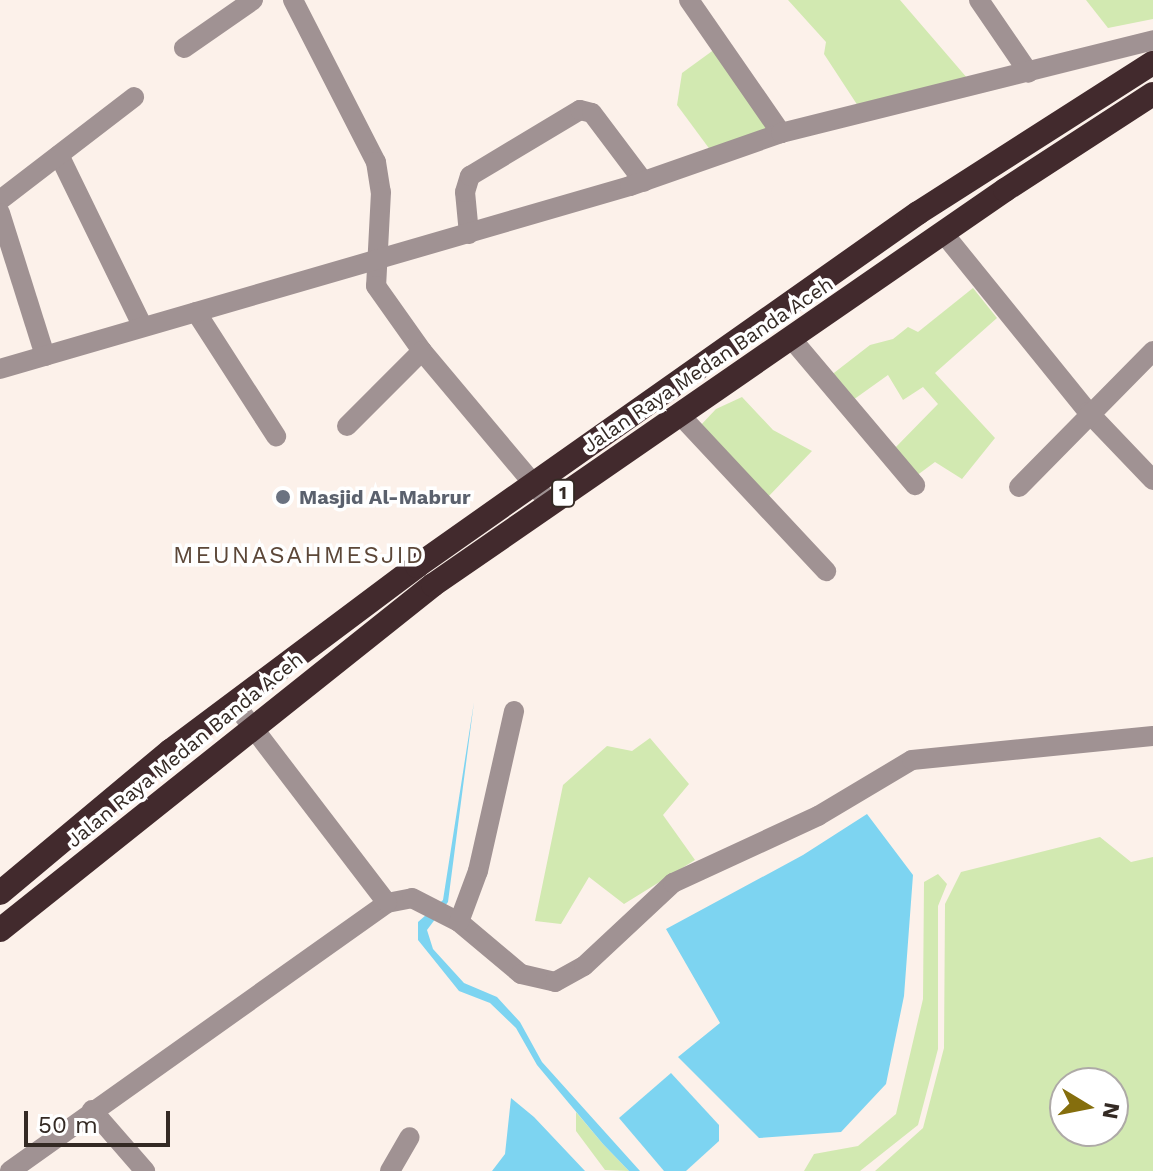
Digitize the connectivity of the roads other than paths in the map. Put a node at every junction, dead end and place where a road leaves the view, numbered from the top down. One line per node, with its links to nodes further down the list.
1 (253, 0): 6 (street)
2 (293, 0): 18 (street)
3 (689, 0): 11 (street)
4 (979, 0): 8 (street)
5 (1153, 40): 8 (street)
6 (184, 48)
7 (1153, 63): 31 (highway, Jalan Raya Medan Banda Aceh / 1)
8 (1029, 73): 11 (street)
9 (1153, 94): 17 (highway, Jalan Raya Medan Banda Aceh / 1)
10 (134, 97): 12 (street)
11 (781, 133): 13 (street)
12 (59, 155): 14 (street); 20 (street)
13 (644, 182): 16 (street); 16 (street)
14 (0, 200)
15 (0, 213): 24 (street)
16 (469, 234): 18 (street)
17 (944, 234): 21 (highway, Jalan Raya Medan Banda Aceh / 1); 26 (street)
18 (374, 260): 19 (street); 22 (street)
19 (196, 312): 20 (street); 29 (street)
20 (143, 327): 24 (street)
21 (790, 337): 27 (highway, Jalan Raya Medan Banda Aceh / 1); 32 (street)
22 (422, 351): 28 (street); 31 (street)
23 (1153, 351): 26 (street)
24 (45, 356): 25 (street)
25 (0, 369)
26 (1088, 412): 30 (street); 33 (street)
27 (680, 415): 34 (highway, Jalan Raya Medan Banda Aceh / 1); 35 (street)
28 (347, 426)
29 (276, 436)
30 (1153, 480)
31 (533, 483): 34 (street); 36 (highway, Jalan Raya Medan Banda Aceh / 1)
32 (915, 485)
33 (1019, 487)
34 (549, 503): 37 (highway, Jalan Raya Medan Banda Aceh / 1)
35 (826, 571)
36 (366, 604): 37 (highway); 38 (highway, Jalan Raya Medan Banda Aceh / 1)
37 (382, 625): 40 (highway, Jalan Raya Medan Banda Aceh / 1)
38 (234, 703): 40 (street); 42 (highway, Jalan Raya Medan Banda Aceh / 1)
39 (514, 711): 44 (street)
40 (252, 725): 43 (street); 45 (highway, Jalan Raya Medan Banda Aceh / 1)
41 (1153, 736): 44 (street)
42 (0, 893)
43 (387, 903): 44 (street); 46 (street)
44 (452, 919)
45 (0, 930)
46 (92, 1110): 48 (street); 49 (street)
47 (410, 1137): 50 (street)
48 (10, 1171)
49 (145, 1171)
50 (390, 1171)

